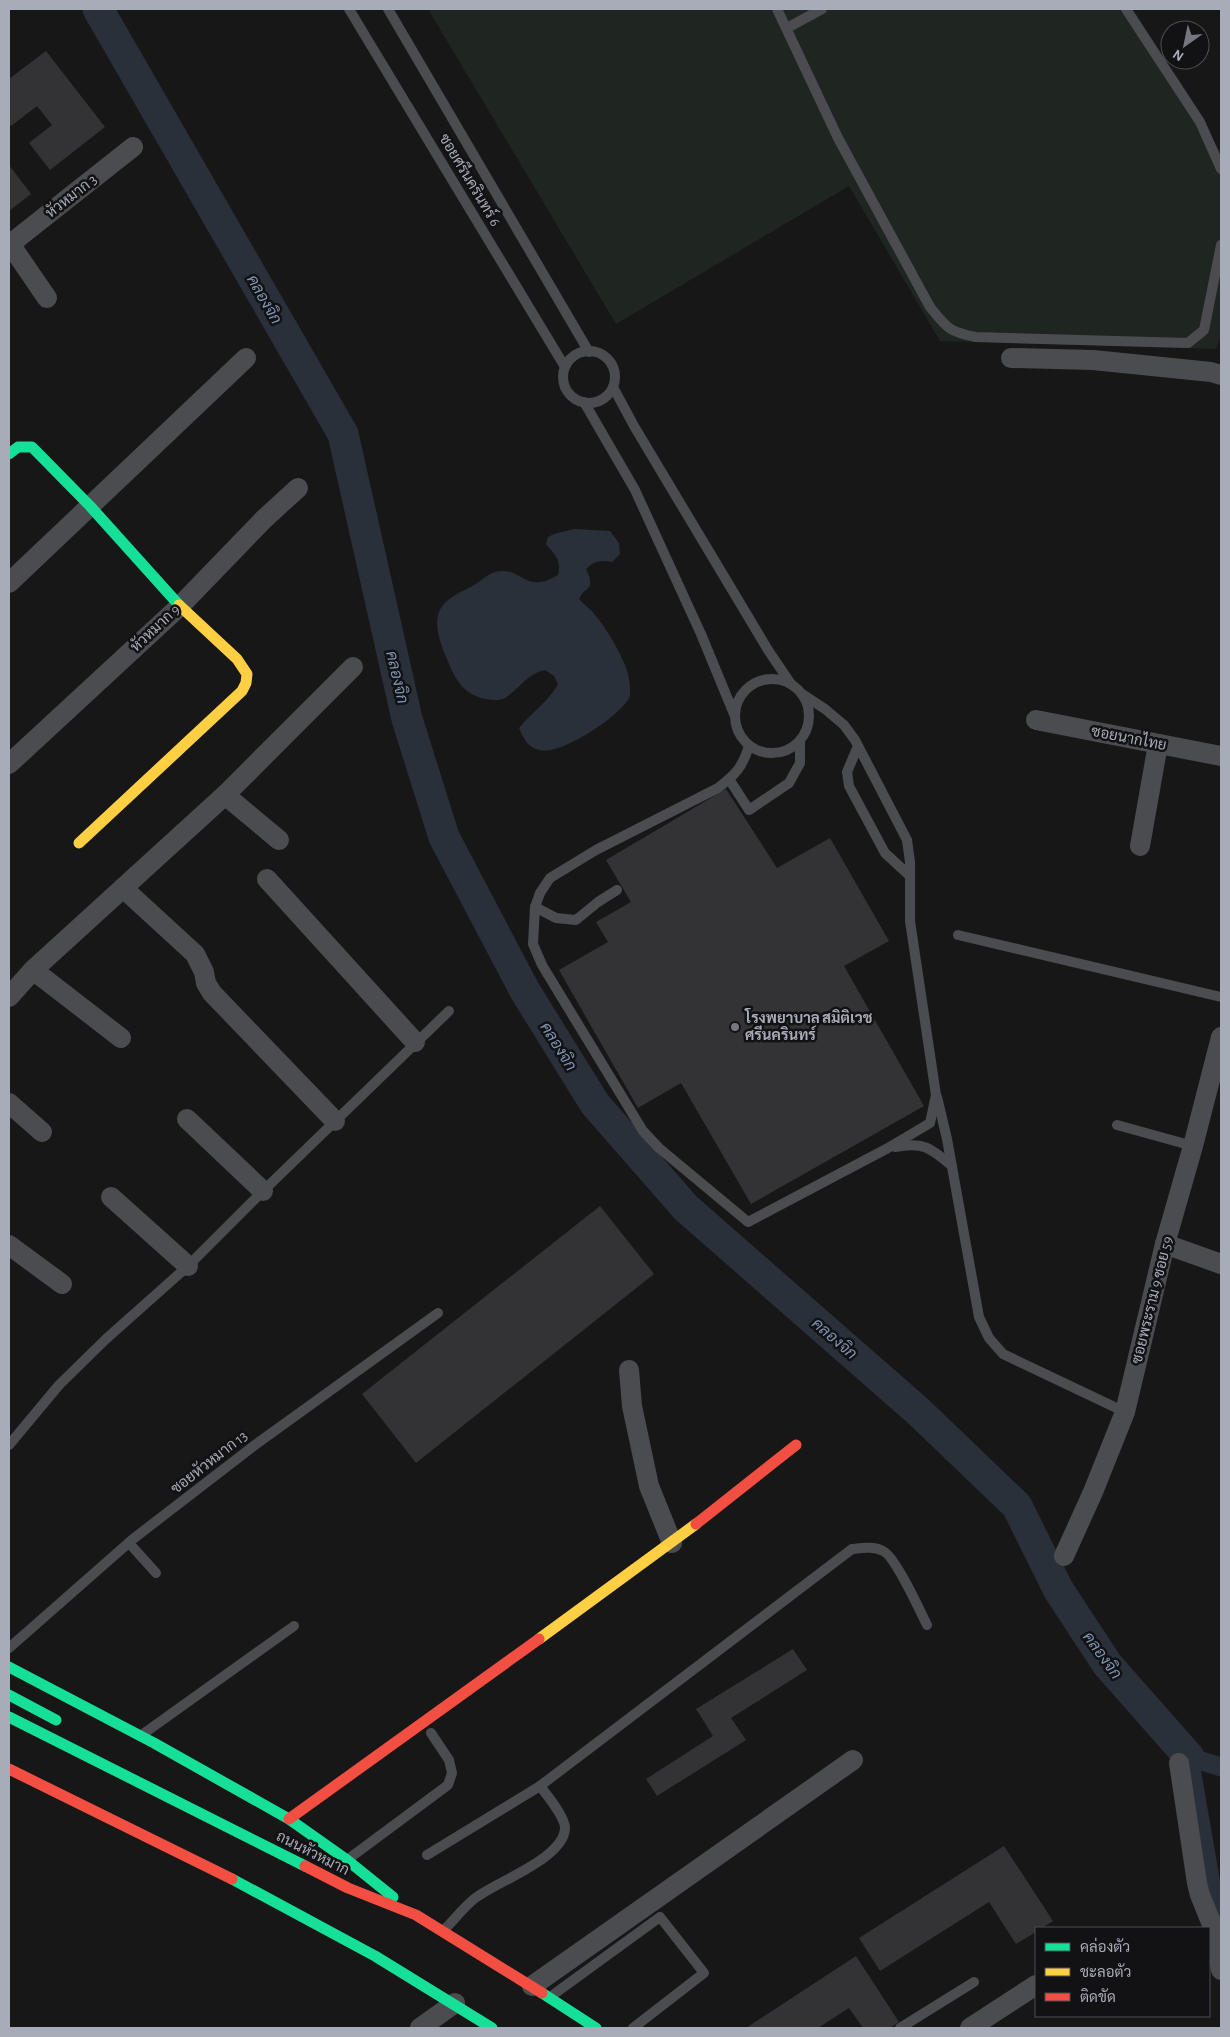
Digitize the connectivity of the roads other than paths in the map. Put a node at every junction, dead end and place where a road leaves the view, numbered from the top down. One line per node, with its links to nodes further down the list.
1 (349, 9): 15 (lane, ซอยศรีนครินทร์ 6)
2 (388, 9): 12 (lane, ซอยศรีนครินทร์ 6)
3 (777, 9): 6 (lane)
4 (822, 9): 6 (lane)
5 (1126, 9): 8 (lane)
6 (787, 28): 10 (lane)
7 (133, 147): 9 (street, หัวหมาก 3)
8 (1221, 169)
9 (9, 245): 11 (street)
10 (1221, 245)
11 (47, 298)
12 (589, 352): 15 (lane); 17 (lane)
13 (246, 358): 21 (street)
14 (1011, 358): 16 (street)
15 (565, 366): 18 (lane, ซอยศรีนครินทร์ 6)
16 (1221, 375)
17 (612, 387): 18 (lane); 25 (lane)
18 (584, 402): 27 (lane)
19 (9, 454): 21 (main road)
20 (298, 488): 23 (street, หัวหมาก 9)
21 (90, 506): 22 (street); 23 (main road)
22 (9, 583)
23 (180, 606): 34 (street, หัวหมาก 9); 38 (main road)
24 (353, 666): 36 (street)
25 (791, 684): 26 (lane); 27 (lane)
26 (802, 694): 29 (lane); 32 (lane)
27 (734, 714): 31 (lane)
28 (1036, 720): 30 (street, ซอยนากไทย)
29 (800, 741): 31 (lane); 35 (lane)
30 (1158, 744): 33 (street, ซอยนากไทย); 39 (street)
31 (748, 746): 35 (lane)
32 (858, 746): 40 (lane); 40 (lane)
33 (1221, 756)
34 (9, 764)
35 (729, 779): 44 (lane)
36 (225, 795): 37 (street); 42 (street)
37 (279, 840)
38 (79, 843)
39 (1140, 846)
40 (910, 876): 53 (lane)
41 (267, 879): 52 (street)
42 (122, 888): 46 (street); 56 (street)
43 (617, 890): 44 (lane)
44 (535, 907): 60 (lane)
45 (958, 935): 48 (lane)
46 (33, 970): 47 (street); 51 (street)
47 (9, 997)
48 (1221, 997)
49 (449, 1010): 52 (lane)
50 (1221, 1037): 59 (street, ซอยพระราม 9 ซอย 59)
51 (121, 1038)
52 (415, 1042): 56 (lane)
53 (936, 1095): 60 (lane); 61 (lane)
54 (9, 1103): 58 (street)
55 (187, 1119): 62 (street)
56 (335, 1121): 62 (lane)
57 (1117, 1125): 59 (lane)
58 (42, 1132)
59 (1193, 1146): 64 (street, ซอยพระราม 9 ซอย 59)
60 (888, 1148): 61 (lane)
61 (952, 1166): 71 (lane)
62 (263, 1191): 67 (lane)
63 (110, 1197): 67 (street)
64 (1165, 1244): 66 (street); 71 (street, ซอยพระราม 9 ซอย 59)
65 (9, 1245): 68 (street)
66 (1221, 1264)
67 (188, 1266): 72 (lane)
68 (62, 1284)
69 (438, 1313): 74 (lane, ซอยหัวหมาก 13)
70 (629, 1370): 75 (street)
71 (1125, 1412): 76 (street, ซอยพระราม 9 ซอย 59)
72 (9, 1445)
73 (796, 1445): 75 (main road)
74 (129, 1543): 77 (lane); 80 (lane, ซอยหัวหมาก 13)
75 (672, 1543): 92 (main road)
76 (1064, 1556)
77 (156, 1573)
78 (928, 1625): 90 (lane)
79 (294, 1626): 86 (lane)
80 (9, 1648)
81 (9, 1667): 86 (main road)
82 (9, 1695): 84 (main road)
83 (9, 1717): 93 (main road, ถนนหัวหมาก)
84 (66, 1725)
85 (431, 1733): 95 (lane)
86 (140, 1736): 92 (main road)
87 (853, 1760): 100 (street)
88 (1179, 1763): 98 (street)
89 (9, 1769): 103 (main road)
90 (540, 1786): 94 (lane); 97 (lane)
91 (177, 1789): 93 (main road)
92 (289, 1819): 95 (main road)
93 (223, 1824): 96 (main road, ถนนหัวหมาก)
94 (428, 1855)
95 (347, 1860): 96 (main road)
96 (416, 1915): 97 (main road, ถนนหัวหมาก)
97 (442, 1932): 100 (main road, ถนนหัวหมาก)
98 (1221, 1970)
99 (974, 1982): 108 (lane)
100 (532, 1986): 102 (main road, ถนนหัวหมาก)
101 (1035, 1986): 109 (street)
102 (550, 1998): 106 (main road, ถนนหัวหมาก); 107 (lane)
103 (455, 2003): 104 (street); 105 (main road)
104 (420, 2028)
105 (492, 2028)
106 (596, 2028)
107 (634, 2028)
108 (900, 2028)
109 (970, 2028)

